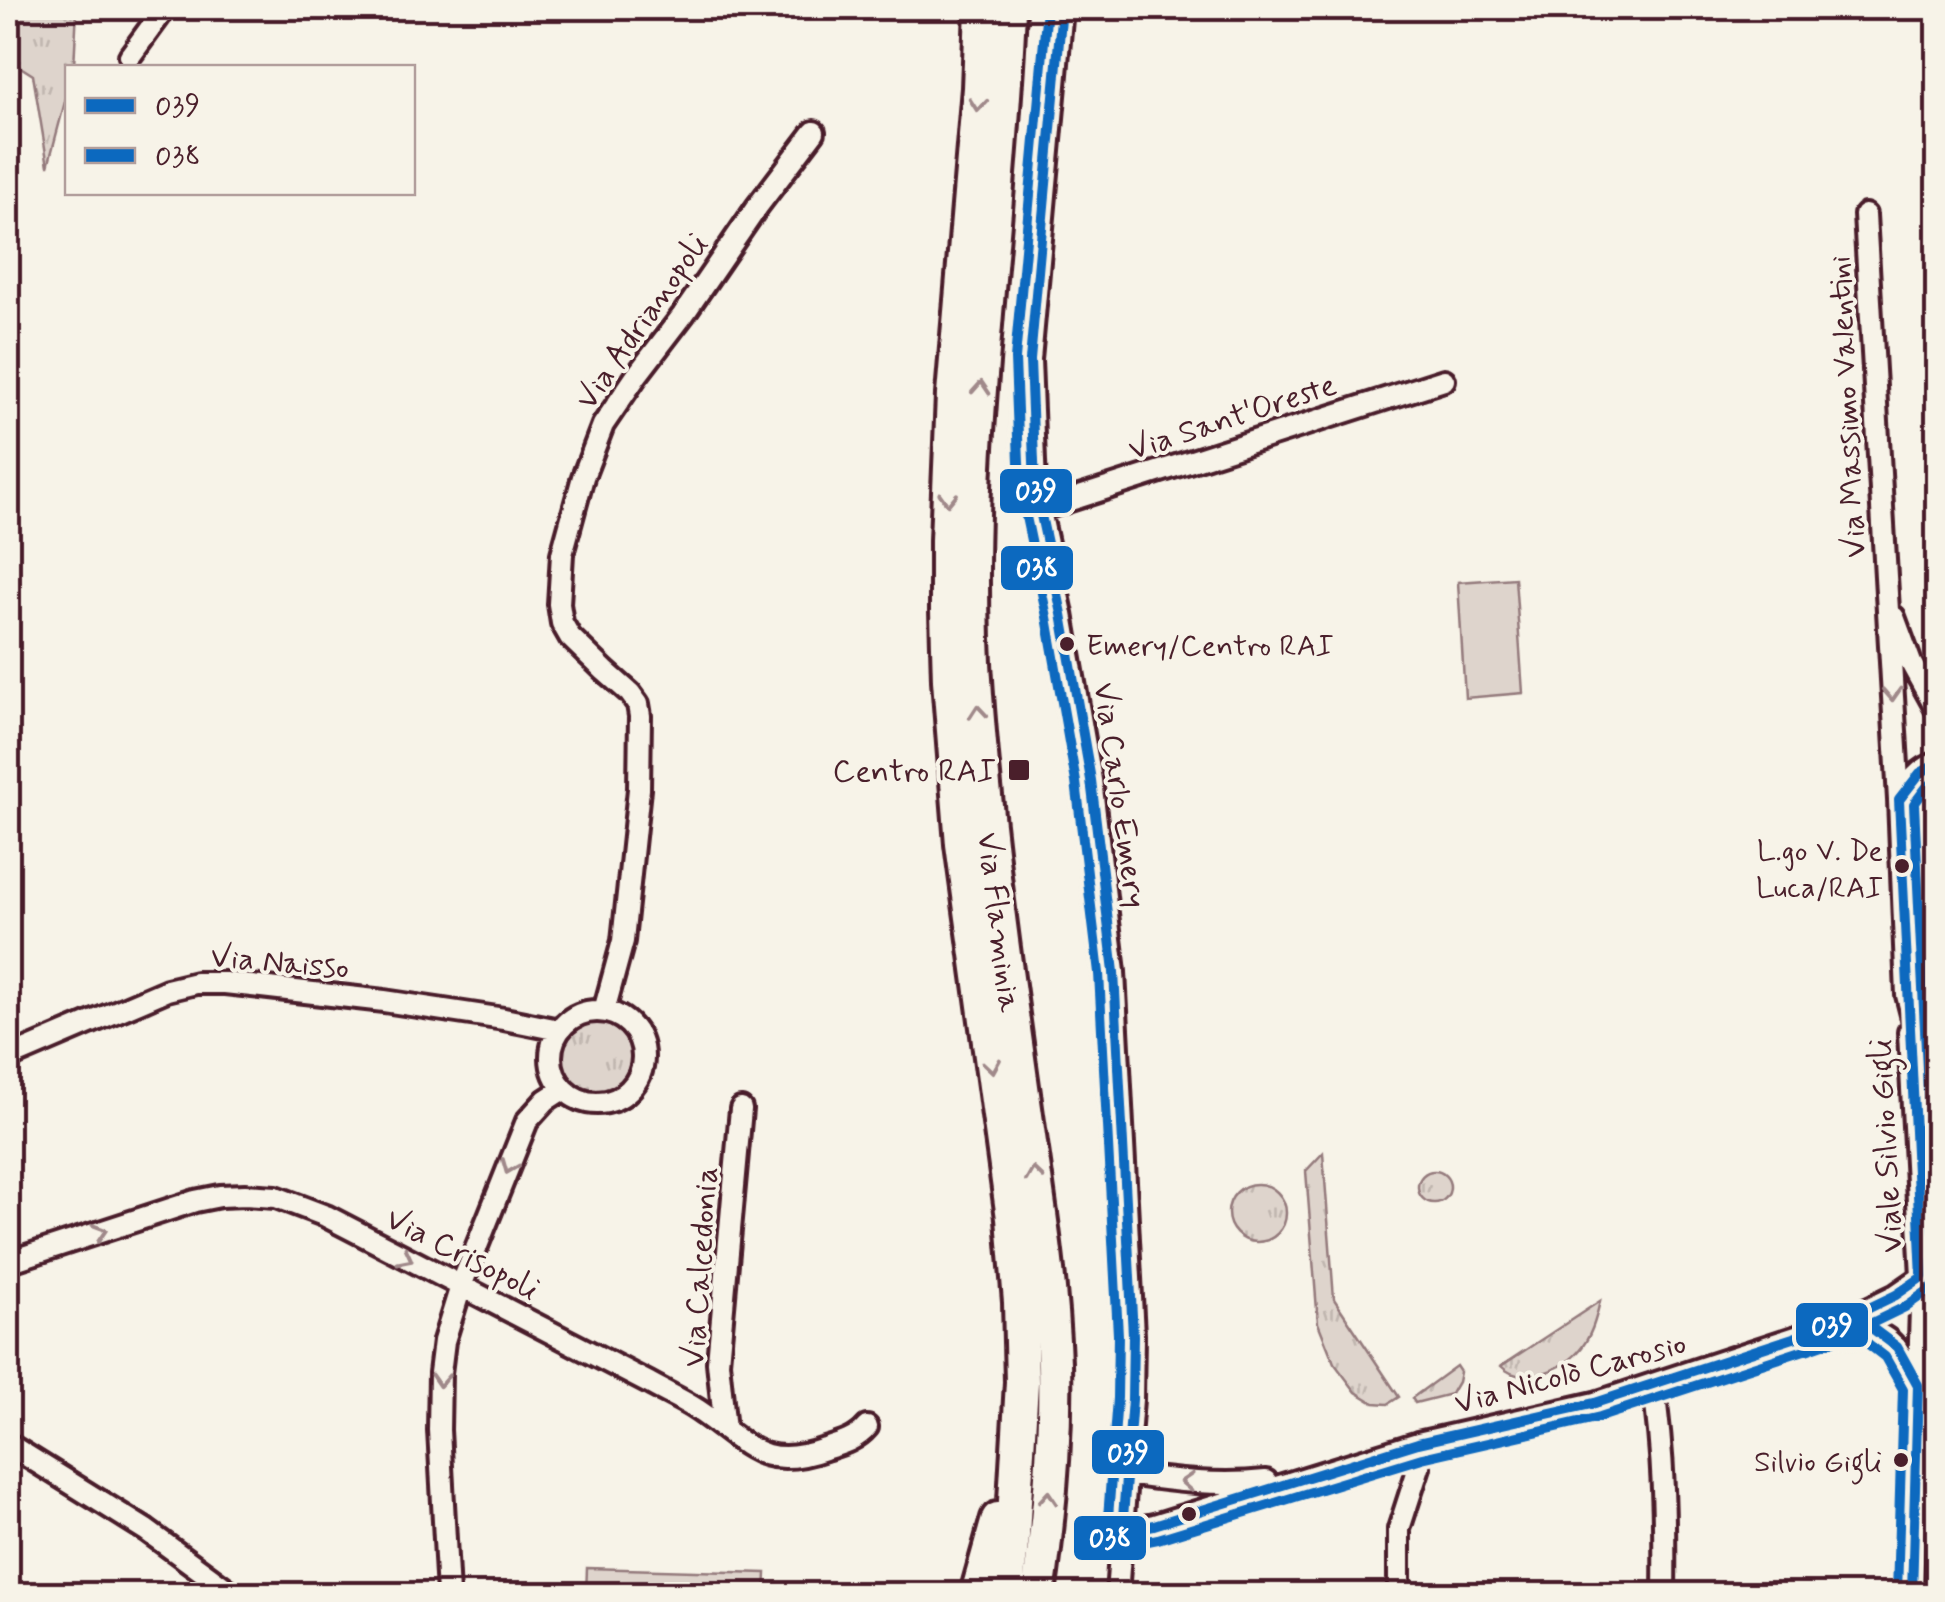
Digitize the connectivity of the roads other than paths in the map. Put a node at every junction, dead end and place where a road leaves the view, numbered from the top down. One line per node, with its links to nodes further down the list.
1 (165, 8): 5 (street)
2 (982, 8): 25 (highway, Via Flaminia, one-way to 25)
3 (1009, 8): 39 (highway, Via Flaminia, one-way to 3)
4 (1062, 8): 9 (street, Via Carlo Emery)
5 (130, 56)
6 (814, 132): 15 (street, Via Adrianopoli)
7 (1865, 215): 10 (street, Via Massimo Valentini)
8 (1444, 380): 9 (street, Via Sant'Oreste)
9 (1039, 510): 32 (street, Via Carlo Emery)
10 (1886, 597): 11 (street); 13 (street, Via Massimo Valentini, one-way to 13)
11 (1938, 712)
12 (1938, 763): 13 (street)
13 (1898, 800): 14 (street, Via Massimo Valentini)
14 (1908, 995): 18 (street); 22 (street, Viale Silvio Gigli)
15 (604, 1011): 16 (street); 19 (street)
16 (559, 1030): 17 (street, Via Naisso); 19 (street)
17 (8, 1058)
18 (1938, 1067)
19 (563, 1089): 23 (street, one-way to 23)
20 (741, 1108): 29 (street, Via Calcedonia)
21 (8, 1262): 23 (street, Via Crisopoli, one-way to 23)
22 (1922, 1277): 24 (street, Via Nicolò Carosio); 27 (street, Viale Silvio Gigli)
23 (461, 1286): 29 (street, Via Crisopoli); 36 (street, one-way to 36)
24 (1836, 1324): 26 (street, Via Nicolò Carosio); 27 (street)
25 (1022, 1382): 37 (highway); 38 (highway, Via Flaminia)
26 (1653, 1384): 31 (street, Via Nicolò Carosio); 42 (street)
27 (1918, 1384): 43 (street, Viale Silvio Gigli)
28 (867, 1427): 29 (street, Via Crisopoli)
29 (724, 1430)
30 (8, 1444): 35 (street)
31 (1418, 1444): 33 (street, Via Nicolò Carosio); 41 (street)
32 (1127, 1474): 33 (street, Via Nicolò Carosio, one-way to 32); 34 (street, Via Carlo Emery)
33 (1318, 1474): 34 (street, Via Nicolò Carosio)
34 (1122, 1531): 40 (street, Via Carlo Emery)
35 (233, 1594)
36 (448, 1594)
37 (978, 1594)
38 (1006, 1594)
39 (1038, 1594)
40 (1116, 1594)
41 (1399, 1594)
42 (1664, 1594)
43 (1912, 1594)

